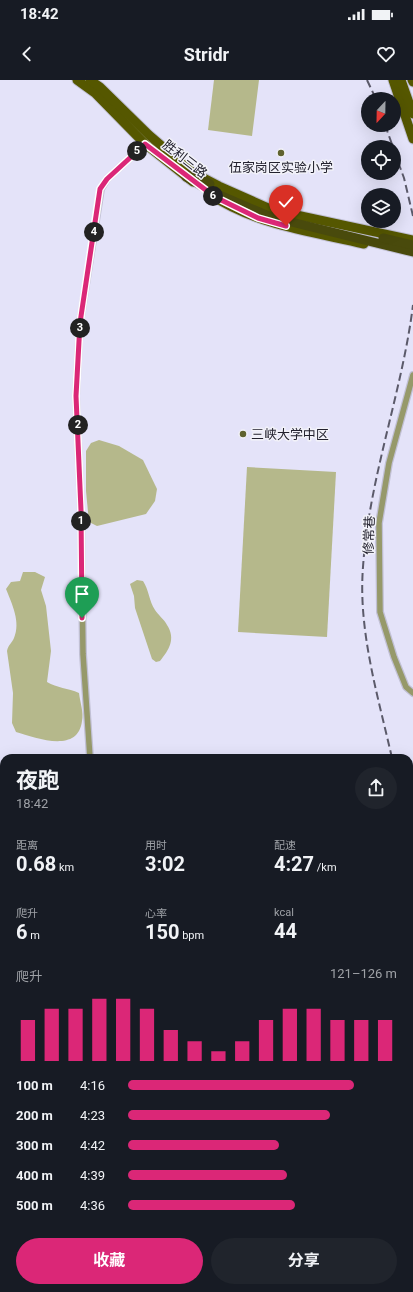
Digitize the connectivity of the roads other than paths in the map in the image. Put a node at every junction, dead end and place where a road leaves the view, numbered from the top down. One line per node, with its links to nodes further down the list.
1 (77, 80): 9 (main road, 胜利三路)
2 (90, 80): 10 (main road, 胜利三路)
3 (393, 80): 8 (main road)
4 (401, 80): 7 (main road)
5 (407, 80): 6 (main road)
6 (413, 97)
7 (413, 114)
8 (413, 139)
9 (145, 144): 10 (main road, 胜利三路); 18 (street)
10 (189, 174): 11 (highway); 12 (main road, 胜利三路); 15 (main road, 胜利三路)
11 (218, 192): 13 (highway); 14 (highway)
12 (413, 240)
13 (413, 245)
14 (413, 252)
15 (413, 256)
16 (413, 375): 17 (street, 修常巷)
17 (413, 693)
18 (90, 754)

